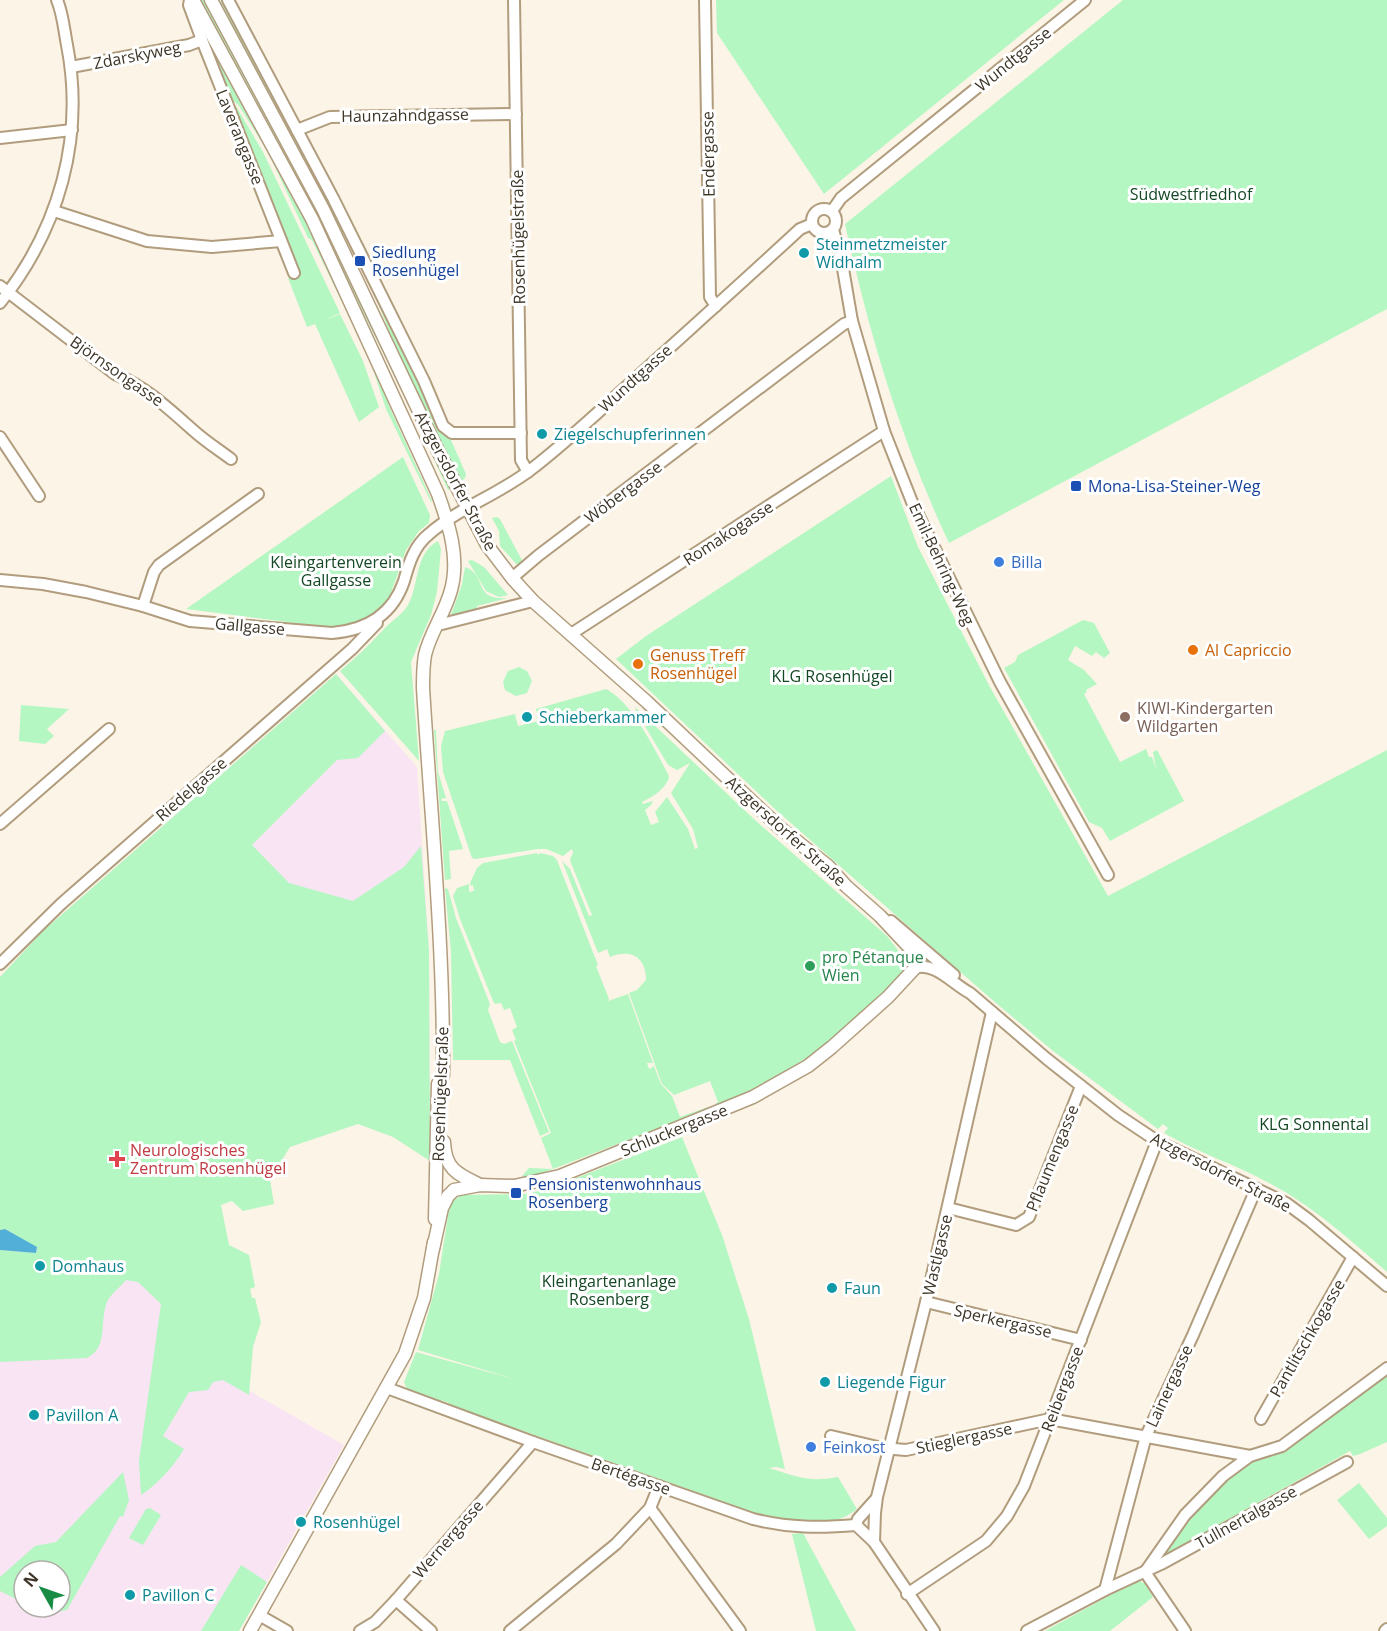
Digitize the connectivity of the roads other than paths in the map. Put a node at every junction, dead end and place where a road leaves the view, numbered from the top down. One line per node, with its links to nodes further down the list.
1 (57, 0): 9 (street)
2 (192, 0): 8 (street, Laverangasse); 32 (main road, Atzgersdorfer Straße)
3 (211, 0): 31 (main road, Atzgersdorfer Straße)
4 (228, 0): 12 (street)
5 (514, 0): 10 (street, Rosenhügelstraße)
6 (705, 0): 22 (street, Endergasse)
7 (1085, 0): 15 (street, Wundtgasse)
8 (202, 40): 9 (street, Zdarskyweg); 18 (street, Laverangasse)
9 (71, 67): 11 (street)
10 (516, 114): 12 (street, Haunzahndgasse); 25 (street, Rosenhügelstraße)
11 (72, 130): 13 (street); 14 (street)
12 (297, 130): 25 (street)
13 (0, 138)
14 (54, 211): 18 (street); 20 (street)
15 (832, 211): 16 (street); 17 (street)
16 (812, 224): 17 (street); 22 (street, Wundtgasse)
17 (833, 230): 23 (street, Emil-Behring-Weg)
18 (281, 241): 19 (street, Laverangasse)
19 (294, 273)
20 (4, 289): 21 (street); 27 (street, Björnsongasse)
21 (0, 303)
22 (716, 306): 28 (street, Wundtgasse)
23 (852, 321): 24 (street, Emil-Behring-Weg); 33 (street, Wöbergasse)
24 (884, 431): 40 (street, Romakogasse); 44 (street, Emil-Behring-Weg)
25 (521, 433): 28 (street, Rosenhügelstraße)
26 (0, 437): 30 (street)
27 (231, 459)
28 (528, 472): 31 (street, Wundtgasse)
29 (258, 494): 36 (street)
30 (39, 496)
31 (466, 508): 32 (street, Wundtgasse); 33 (main road, Atzgersdorfer Straße)
32 (448, 519): 37 (street, Gallgasse); 38 (main road, Rosenhügelstraße)
33 (512, 578): 35 (main road, Atzgersdorfer Straße)
34 (0, 580): 36 (street, Gallgasse)
35 (533, 601): 38 (street); 40 (main road, Atzgersdorfer Straße)
36 (143, 606): 39 (street, Gallgasse)
37 (383, 616): 39 (street, Gallgasse); 41 (street, Riedelgasse)
38 (438, 625): 50 (main road, Rosenhügelstraße)
39 (332, 633): 41 (street)
40 (571, 634): 45 (main road, Atzgersdorfer Straße)
41 (352, 649): 46 (street, Riedelgasse)
42 (109, 729): 43 (street)
43 (0, 824)
44 (1108, 875)
45 (879, 916): 47 (main road, Atzgersdorfer Straße); 48 (street, Atzgersdorfer Straße)
46 (0, 963)
47 (915, 968): 48 (street, Atzgersdorfer Straße); 53 (main road, Schluckergasse)
48 (970, 993): 49 (street, Atzgersdorfer Straße)
49 (992, 1012): 51 (street, Atzgersdorfer Straße); 55 (street, Wastlgasse)
50 (442, 1076): 53 (main road); 56 (main road, Rosenhügelstraße)
51 (1081, 1086): 52 (street, Atzgersdorfer Straße); 55 (street, Pflaumengasse)
52 (1157, 1141): 54 (street, Atzgersdorfer Straße); 60 (street, Reibergasse)
53 (480, 1185): 56 (main road, Schluckergasse)
54 (1256, 1190): 57 (street, Atzgersdorfer Straße); 66 (street, Lainergasse)
55 (948, 1208): 59 (street, Wastlgasse)
56 (433, 1249): 62 (main road, Rosenhügelstraße)
57 (1353, 1257): 58 (street, Atzgersdorfer Straße); 64 (street, Pantlitschkogasse)
58 (1387, 1286)
59 (926, 1302): 60 (street, Sperkergasse); 68 (street, Wastlgasse)
60 (1081, 1340): 63 (street, Reibergasse)
61 (1387, 1368): 69 (street, Tullnertalgasse)
62 (387, 1388): 67 (street, Bertégasse); 80 (main road, Rosenhügelstraße)
63 (1050, 1419): 66 (street, Stieglergasse); 68 (street, Stieglergasse); 78 (street, Reibergasse)
64 (1261, 1419)
65 (831, 1436): 68 (street, Stieglergasse)
66 (1146, 1436): 69 (street, Stieglergasse); 77 (street, Lainergasse)
67 (533, 1442): 71 (street, Bertégasse); 79 (street, Wernergasse)
68 (890, 1449): 72 (street, Wastlgasse)
69 (1250, 1456): 76 (street, Tullnertalgasse)
70 (1347, 1462): 76 (street, Tullnertalgasse)
71 (659, 1486): 73 (street); 74 (street, Bertégasse)
72 (877, 1497): 74 (street, Wastlgasse); 75 (street, Wastlgasse)
73 (650, 1509): 85 (street); 86 (street)
74 (856, 1525): 75 (street)
75 (874, 1542): 78 (street)
76 (1145, 1572): 77 (street, Tullnertalgasse); 89 (street)
77 (1105, 1590): 88 (street, Tullnertalgasse)
78 (908, 1594): 87 (street)
79 (396, 1600): 83 (street, Wernergasse); 84 (street)
80 (259, 1615): 81 (main road, Rosenhügelstraße); 82 (street)
81 (250, 1631)
82 (287, 1631)
83 (360, 1631)
84 (431, 1631)
85 (510, 1631)
86 (741, 1631)
87 (934, 1631)
88 (1027, 1631)
89 (1185, 1631)

